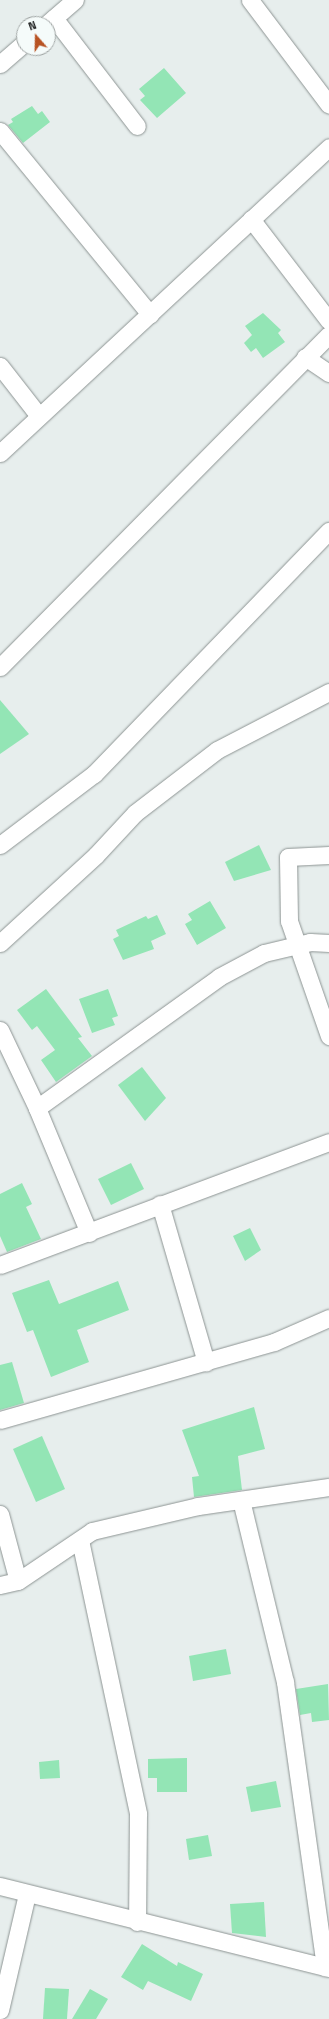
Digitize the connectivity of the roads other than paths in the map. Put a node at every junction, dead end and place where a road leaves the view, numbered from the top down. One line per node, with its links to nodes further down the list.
1 (75, 0): 3 (street)
2 (250, 0): 7 (street)
3 (56, 16)
4 (56, 28): 8 (street)
5 (16, 50): 6 (street)
6 (0, 64)
7 (329, 105)
8 (137, 126)
9 (0, 131): 12 (street)
10 (329, 147): 11 (street)
11 (251, 219): 12 (street); 13 (street)
12 (150, 314): 18 (street)
13 (329, 321)
14 (329, 335): 15 (street)
15 (305, 357): 17 (street); 21 (street)
16 (0, 366): 18 (street)
17 (329, 373)
18 (39, 416): 19 (street)
19 (0, 453)
20 (329, 531): 23 (street)
21 (0, 667)
22 (329, 692): 25 (street)
23 (0, 845)
24 (329, 855): 27 (street)
25 (0, 943)
26 (329, 943): 27 (street)
27 (295, 946): 29 (street); 30 (street)
28 (0, 1030): 30 (street)
29 (329, 1036)
30 (37, 1108): 33 (street)
31 (329, 1142): 32 (street)
32 (160, 1204): 33 (street); 36 (street)
33 (89, 1233): 34 (street)
34 (0, 1265)
35 (329, 1318): 36 (street)
36 (206, 1362): 37 (street)
37 (0, 1420)
38 (329, 1487): 39 (street)
39 (241, 1500): 41 (street); 47 (street)
40 (0, 1514): 42 (street)
41 (80, 1540): 42 (street); 46 (street)
42 (18, 1581): 43 (street)
43 (0, 1585)
44 (0, 1886): 45 (street)
45 (27, 1894): 46 (street); 48 (street)
46 (137, 1922): 47 (street)
47 (327, 1968)
48 (0, 2010)

